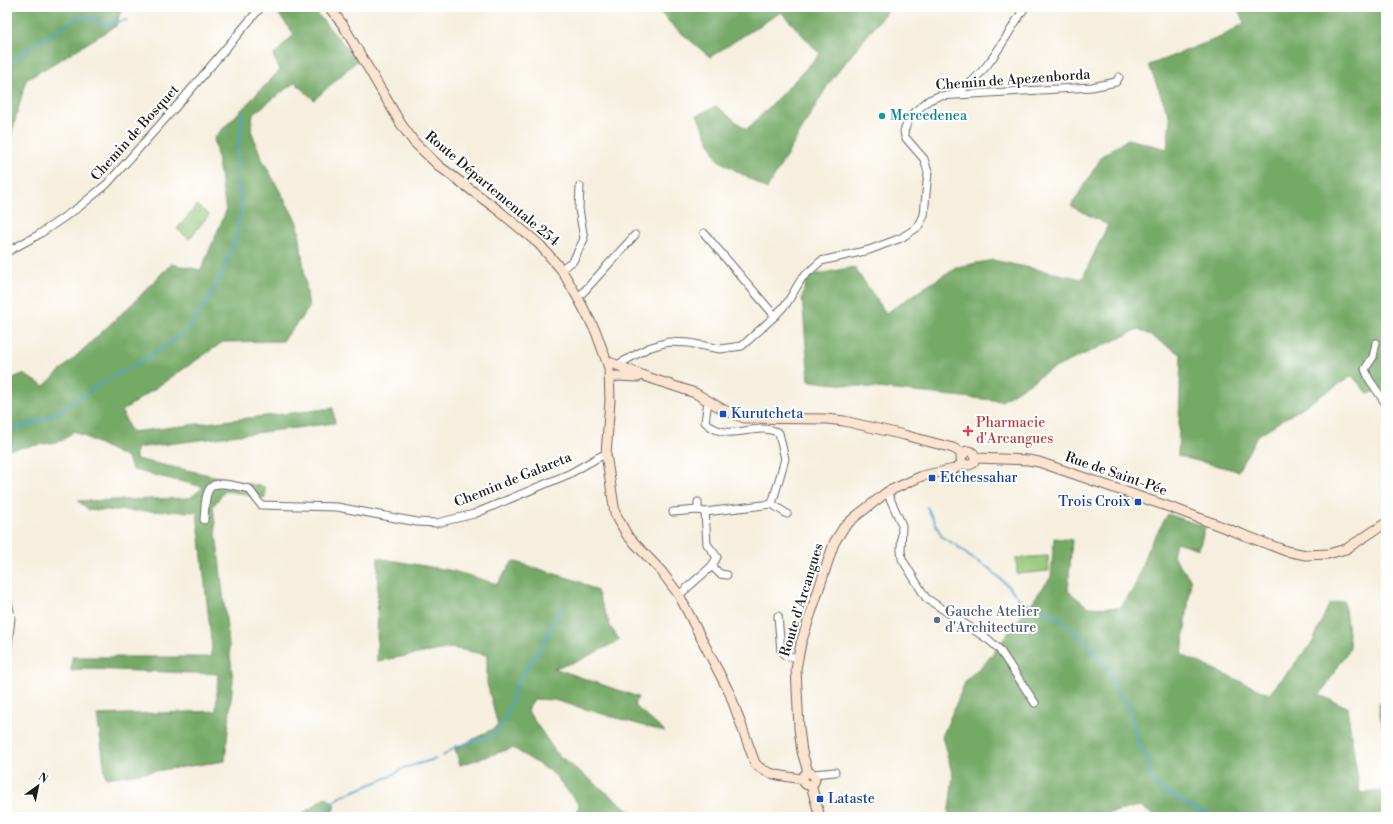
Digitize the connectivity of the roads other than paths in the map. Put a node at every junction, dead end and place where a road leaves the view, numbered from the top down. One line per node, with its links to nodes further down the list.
1 (262, 7): 9 (street, Chemin de Bosquet)
2 (329, 7): 10 (street, Route Départementale 254)
3 (1025, 7): 5 (street)
4 (1119, 76): 5 (street, Chemin de Apezenborda)
5 (952, 95): 12 (street, Chemin de Apezenborda)
6 (580, 186): 10 (street)
7 (704, 233): 12 (street)
8 (635, 235): 11 (street)
9 (7, 252)
10 (562, 269): 11 (street, Route Départementale 254)
11 (578, 298): 14 (street, Route Départementale 254)
12 (775, 316): 15 (street, Chemin de Apezenborda)
13 (1376, 343): 18 (street)
14 (607, 361): 15 (street); 16 (street, Route Départementale 254)
15 (621, 370): 16 (street); 17 (street)
16 (610, 379): 19 (street, Route Départementale 254)
17 (708, 401): 20 (street); 24 (street)
18 (1386, 404)
19 (606, 454): 28 (street, Chemin de Galareta); 32 (street, Route Départementale 254)
20 (964, 458): 21 (street, Route d'Arcangues); 22 (street, Route d'Arcangues)
21 (975, 458): 29 (street, Rue de Saint-Pée)
22 (887, 492): 36 (street, Route d'Arcangues); 37 (street)
23 (698, 502): 25 (street)
24 (772, 504): 25 (street); 27 (street)
25 (702, 511): 26 (street); 30 (street)
26 (673, 512)
27 (787, 514)
28 (204, 520)
29 (1385, 524)
30 (712, 566): 31 (street); 32 (street)
31 (727, 575)
32 (679, 595): 39 (street, Route Départementale 254)
33 (7, 596): 35 (street)
34 (778, 616): 36 (street)
35 (7, 656)
36 (797, 658): 39 (street, Route d'Arcangues)
37 (1035, 703)
38 (835, 772): 39 (street)
39 (808, 775): 40 (street)
40 (820, 817)

